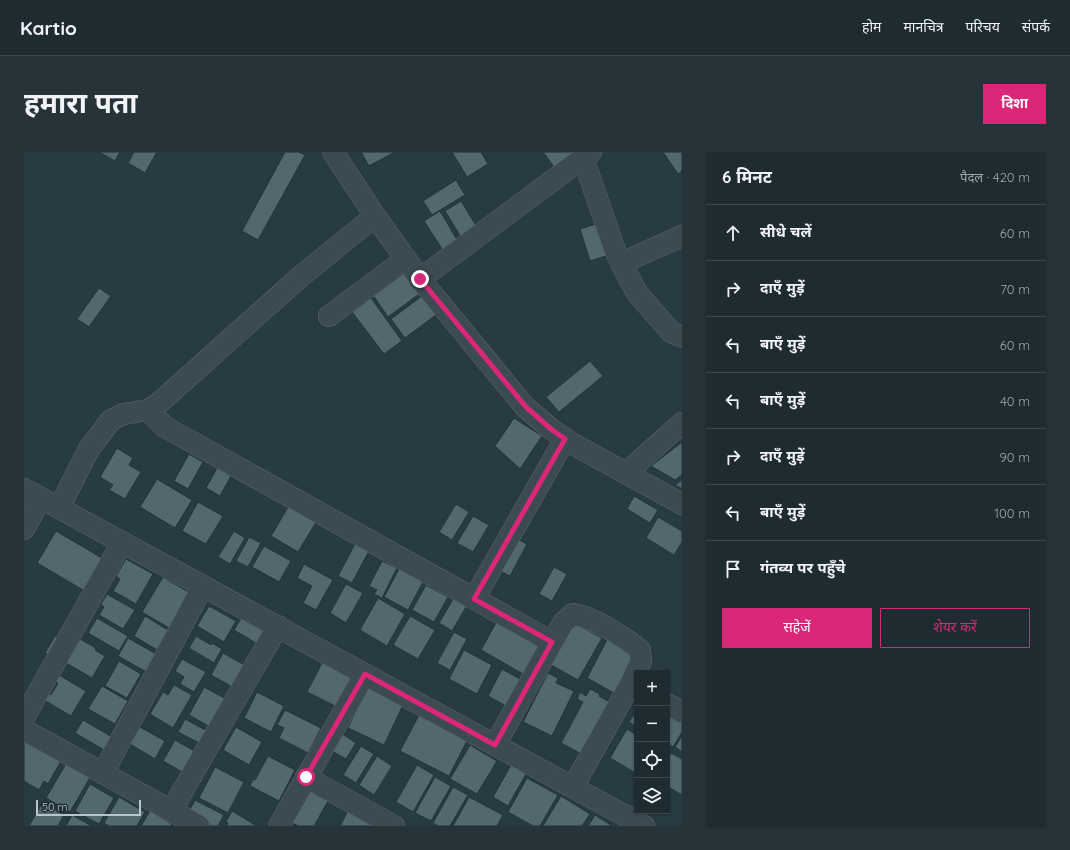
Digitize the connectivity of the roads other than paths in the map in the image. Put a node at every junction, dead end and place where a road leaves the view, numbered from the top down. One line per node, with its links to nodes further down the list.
1 (333, 152): 3 (street)
2 (587, 155): 6 (street); 7 (street)
3 (376, 216): 5 (street); 10 (street)
4 (682, 236): 6 (street)
5 (406, 259): 7 (street); 8 (street)
6 (621, 263): 9 (street)
7 (420, 279): 12 (street)
8 (329, 316)
9 (682, 337)
10 (148, 410): 16 (street); 20 (street)
11 (682, 423): 13 (street)
12 (565, 439): 13 (street); 20 (street)
13 (626, 474): 15 (street)
14 (33, 493): 16 (street); 17 (street)
15 (682, 504)
16 (59, 508): 18 (street)
17 (24, 529)
18 (122, 542): 19 (street); 28 (street)
19 (203, 586): 21 (street); 31 (street)
20 (474, 599): 22 (street)
21 (278, 626): 24 (street); 34 (street)
22 (552, 642): 23 (street); 30 (street)
23 (638, 670)
24 (365, 674): 30 (street); 32 (street)
25 (634, 685): 33 (street)
26 (670, 706): 27 (street)
27 (682, 712)
28 (24, 718)
29 (24, 730): 31 (street)
30 (495, 745): 33 (street)
31 (103, 773): 34 (street)
32 (306, 777): 36 (street); 37 (street)
33 (573, 787): 38 (street)
34 (172, 811): 35 (street)
35 (199, 826)
36 (279, 826)
37 (394, 826)
38 (644, 826)

